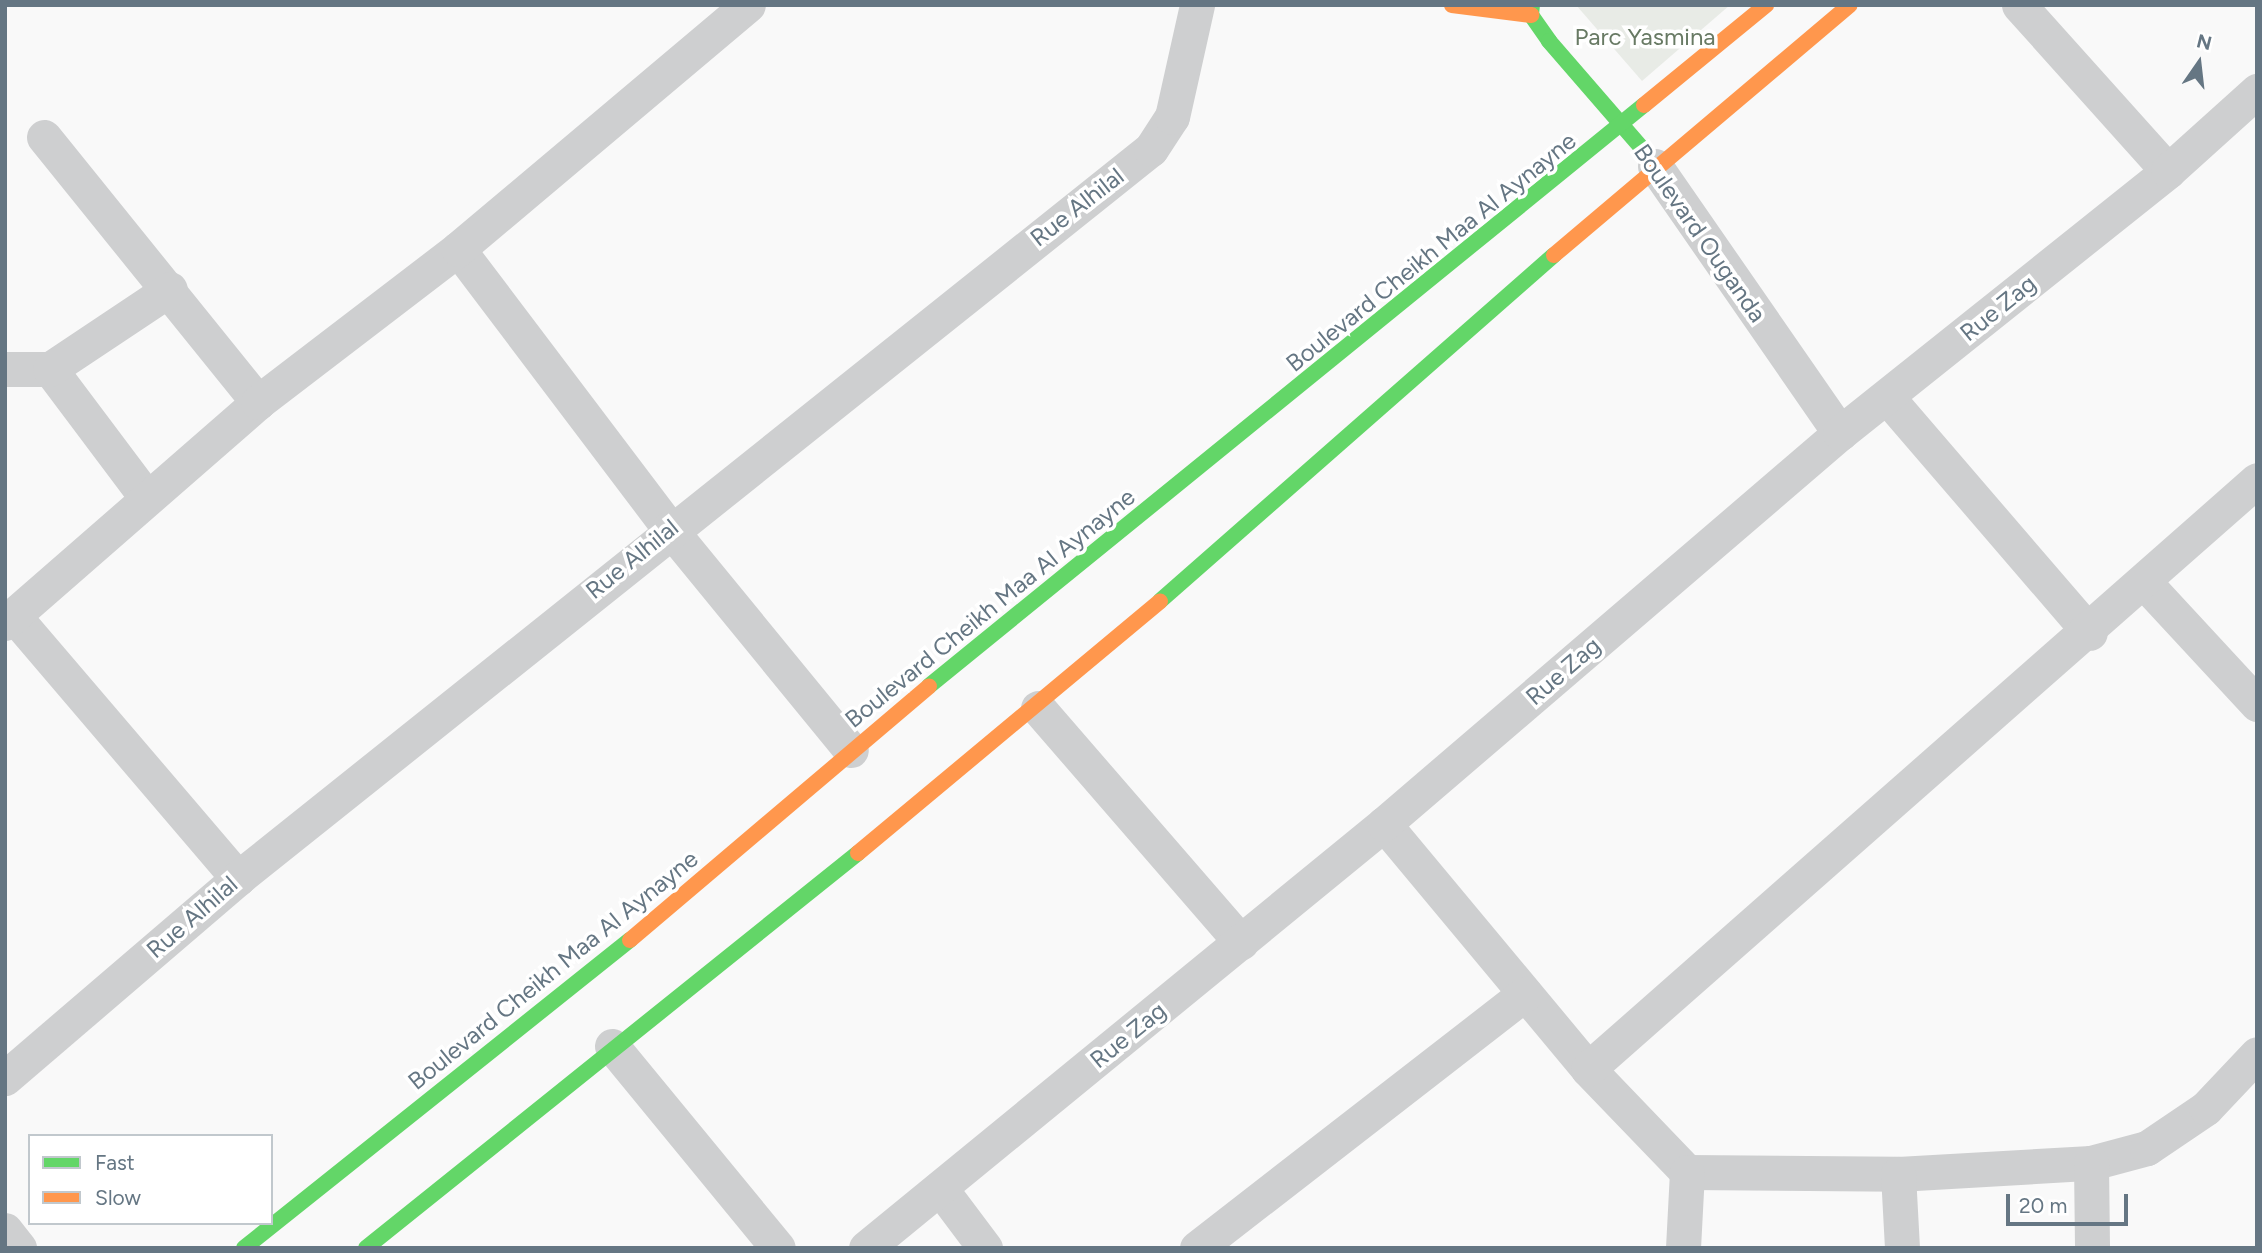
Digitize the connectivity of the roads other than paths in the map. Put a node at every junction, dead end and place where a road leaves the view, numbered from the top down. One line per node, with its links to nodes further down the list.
1 (748, 5): 15 (street)
2 (1196, 5): 24 (street, Rue Alhilal)
3 (1452, 5): 8 (main road)
4 (1766, 5): 11 (main road, Boulevard Cheikh Maa Al Aynayne)
5 (1812, 5): 9 (main road)
6 (1850, 5): 9 (main road)
7 (2019, 5): 14 (street)
8 (1532, 10): 11 (main road, Boulevard Ouganda)
9 (1829, 22): 13 (main road)
10 (2257, 91): 14 (street, Rue Zag)
11 (1625, 125): 13 (main road, Boulevard Ouganda); 30 (main road, Boulevard Cheikh Maa Al Aynayne)
12 (44, 137): 16 (street)
13 (1655, 166): 21 (street, Boulevard Ouganda); 29 (main road)
14 (2168, 171): 19 (street, Rue Zag)
15 (458, 249): 20 (street); 24 (street)
16 (170, 289): 18 (street); 20 (street)
17 (5, 369): 18 (street)
18 (50, 369): 23 (street)
19 (1887, 397): 21 (street, Rue Zag); 27 (street)
20 (258, 402): 23 (street)
21 (1840, 433): 31 (street, Rue Zag)
22 (2257, 480): 25 (street)
23 (147, 498): 26 (street)
24 (669, 528): 30 (street); 32 (street, Rue Alhilal)
25 (2145, 583): 27 (street); 28 (street)
26 (9, 620): 32 (street)
27 (2090, 633): 37 (street)
28 (2257, 704)
29 (1038, 708): 33 (street); 35 (main road)
30 (851, 750): 43 (main road, Boulevard Cheikh Maa Al Aynayne)
31 (1384, 824): 33 (street, Rue Zag); 34 (street)
32 (238, 878): 38 (street, Rue Alhilal)
33 (1241, 943): 42 (street, Rue Zag)
34 (1525, 994): 37 (street); 52 (street)
35 (612, 1046): 48 (main road); 49 (street)
36 (2257, 1054): 39 (street)
37 (1588, 1069): 40 (street)
38 (5, 1078)
39 (2091, 1163): 41 (street); 55 (street)
40 (1686, 1172): 41 (street); 53 (street)
41 (1898, 1174): 54 (street)
42 (940, 1188): 50 (street, Rue Zag); 51 (street)
43 (273, 1224)
44 (272, 1225): 47 (main road, Boulevard Cheikh Maa Al Aynayne)
45 (5, 1230): 46 (street)
46 (19, 1248)
47 (243, 1248)
48 (366, 1248)
49 (778, 1248)
50 (866, 1248)
51 (985, 1248)
52 (1197, 1248)
53 (1683, 1248)
54 (1902, 1248)
55 (2092, 1248)

